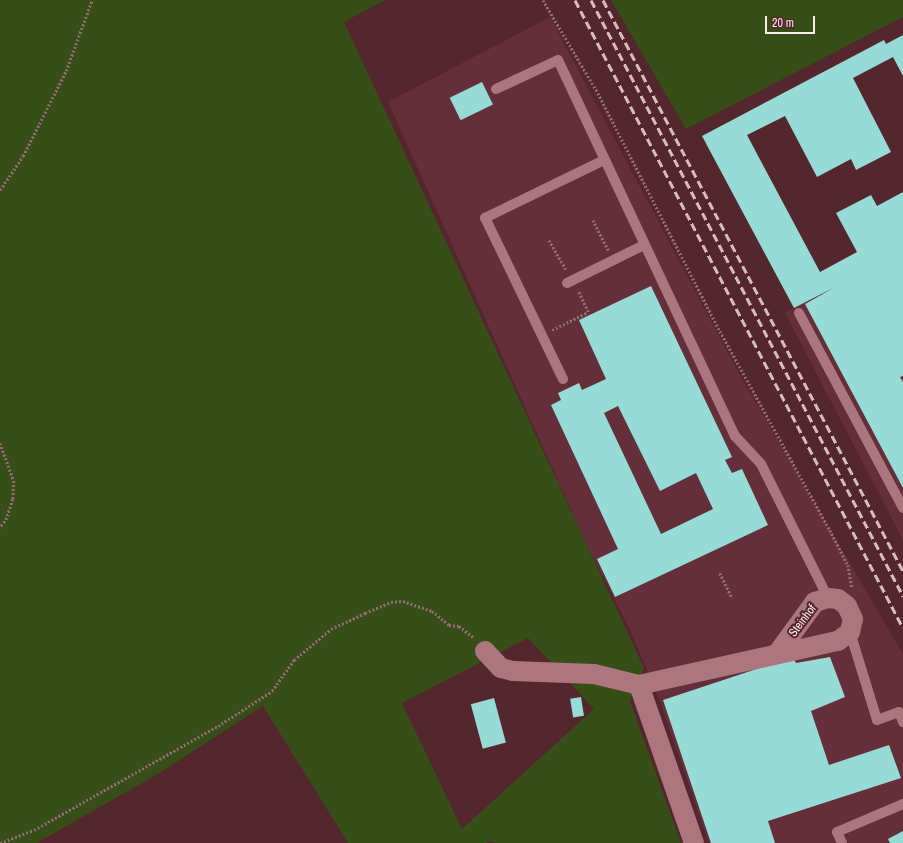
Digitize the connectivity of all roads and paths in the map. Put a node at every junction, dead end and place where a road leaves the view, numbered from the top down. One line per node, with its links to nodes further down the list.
1 (92, 0): 5 (path)
2 (543, 0): 18 (path)
3 (496, 89): 4 (lane)
4 (604, 160): 7 (lane); 11 (lane)
5 (0, 190)
6 (593, 220): 8 (path)
7 (644, 245): 8 (lane); 17 (lane)
8 (613, 261): 9 (lane)
9 (567, 283)
10 (799, 312): 13 (lane)
11 (563, 379)
12 (0, 443): 14 (path)
13 (903, 508)
14 (0, 528)
15 (720, 573): 16 (path)
16 (732, 598)
17 (828, 598): 18 (street, Steinhof); 21 (street, Steinhof)
18 (847, 606): 19 (street)
19 (850, 632): 21 (street, Steinhof); 23 (lane)
20 (485, 651): 22 (street, Steinhof); 25 (path)
21 (777, 654): 22 (street, Steinhof)
22 (639, 685): 26 (street)
23 (903, 722)
24 (903, 804): 27 (lane)
25 (0, 843)
26 (694, 843)
27 (842, 843)

